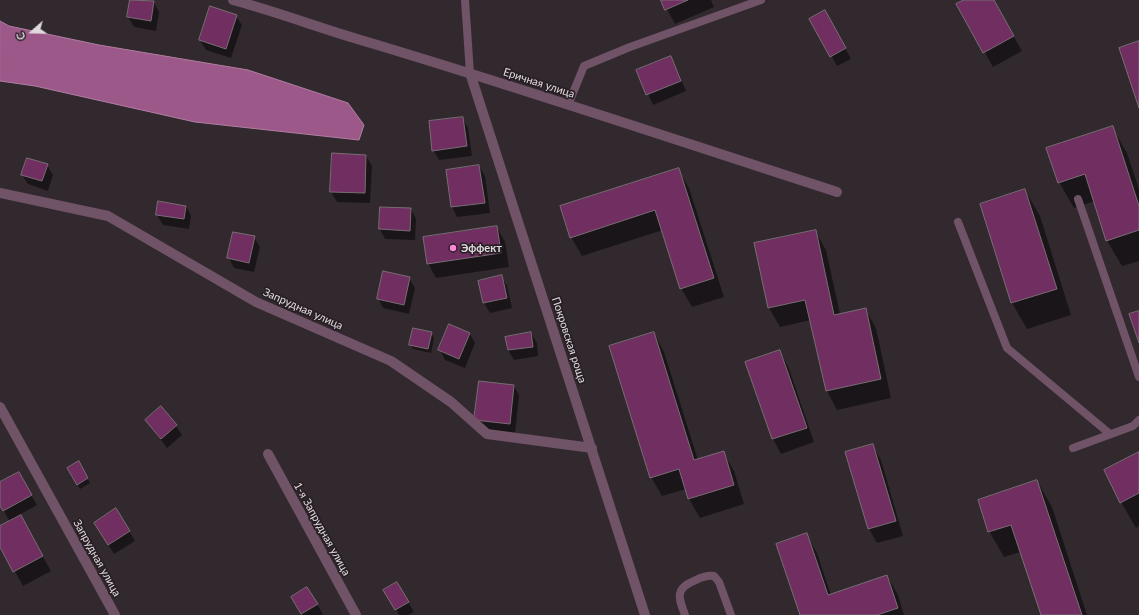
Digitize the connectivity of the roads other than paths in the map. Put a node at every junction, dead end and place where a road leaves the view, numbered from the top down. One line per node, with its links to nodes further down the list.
1 (233, 0): 4 (street, Еричная улица)
2 (465, 0): 4 (lane)
3 (761, 0): 5 (lane)
4 (470, 73): 5 (street, Еричная улица); 14 (street, Покровская роща)
5 (568, 105): 6 (street, Еричная улица)
6 (837, 192)
7 (0, 193): 14 (street, Запрудная улица)
8 (1078, 199): 10 (lane)
9 (958, 222): 13 (lane)
10 (1139, 377)
11 (0, 407): 17 (street, Запрудная улица)
12 (1139, 420): 13 (lane)
13 (1110, 434): 15 (lane)
14 (592, 448): 19 (street, Покровская роща)
15 (1073, 448)
16 (268, 454): 18 (street, 1-я Запрудная улица)
17 (115, 615)
18 (356, 615)
19 (645, 615)
20 (685, 615): 21 (lane)
21 (731, 615)

